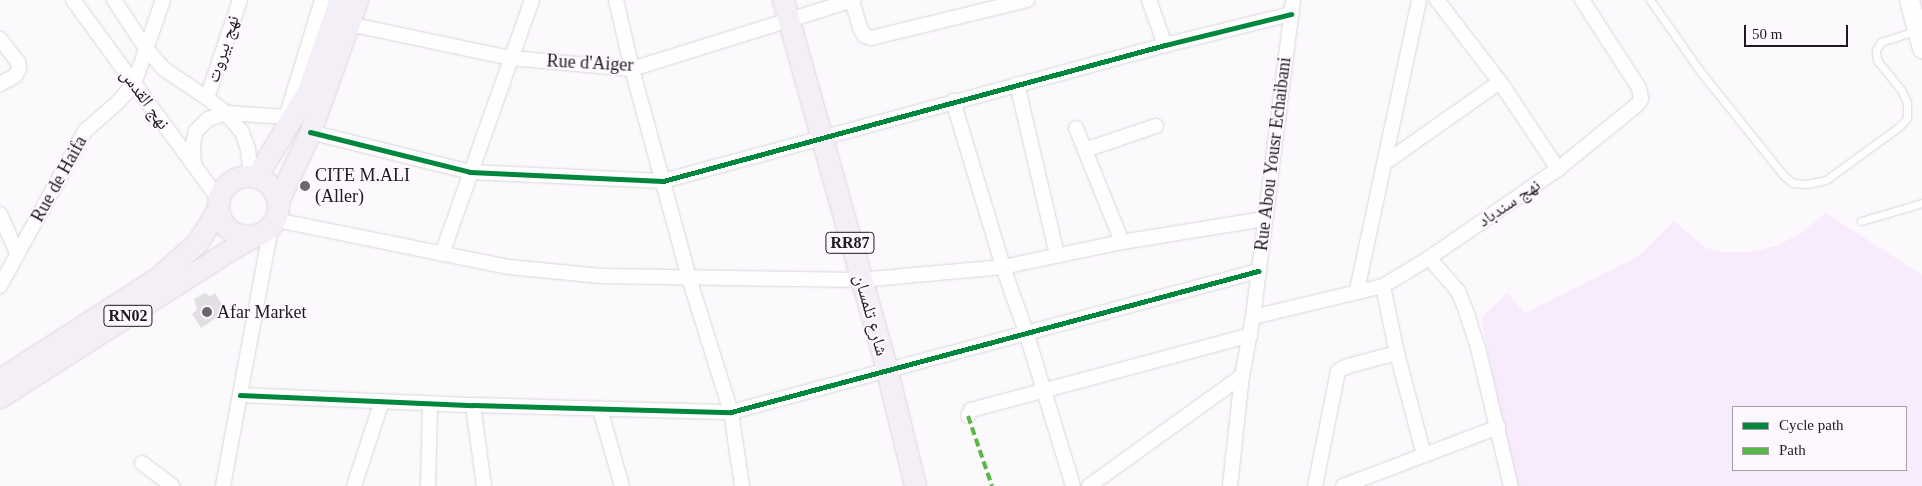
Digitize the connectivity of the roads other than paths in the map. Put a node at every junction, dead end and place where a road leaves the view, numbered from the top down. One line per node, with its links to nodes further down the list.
1 (73, 0): 30 (street, نهج القدس)
2 (114, 0): 25 (street, نهج القدس)
3 (163, 0): 25 (street)
4 (240, 0): 32 (street, نهج بيروت)
5 (322, 0): 35 (street)
6 (340, 0): 35 (main road)
7 (357, 0): 20 (main road)
8 (532, 0): 26 (street)
9 (616, 0): 27 (street)
10 (853, 0): 11 (street); 19 (street, Rue d'Aiger)
11 (1027, 0)
12 (1149, 0): 23 (street)
13 (1419, 0): 41 (street)
14 (1437, 0): 28 (street)
15 (1650, 0): 21 (lane)
16 (1585, 1): 43 (street, نهج سندباد)
17 (1910, 1): 21 (street)
18 (1292, 7): 23 (street); 50 (street, Rue Abou Yousr Echaibani)
19 (786, 10): 27 (street, Rue d'Aiger); 39 (main road, شارع تلمسان / RR87)
20 (349, 24): 26 (street, Rue d'Aiger); 38 (main road)
21 (1917, 30): 24 (street)
22 (0, 39): 29 (street)
23 (1165, 44): 31 (street)
24 (1922, 48)
25 (147, 50): 30 (street); 32 (street, نهج القدس)
26 (511, 58): 27 (street, Rue d'Aiger); 44 (street)
27 (632, 69): 46 (street)
28 (1500, 82): 41 (street); 43 (street)
29 (0, 84)
30 (134, 84): 42 (street, نهج القدس); 54 (street, Rue de Haifa)
31 (1017, 84): 33 (street); 56 (street)
32 (207, 98): 34 (street, نهج القدس)
33 (953, 101): 39 (street); 58 (street)
34 (226, 113): 35 (street); 42 (street); 45 (street, نهج القدس)
35 (284, 125): 45 (main road)
36 (1156, 126): 40 (street)
37 (1076, 128): 40 (street)
38 (310, 132): 44 (street); 51 (main road)
39 (823, 138): 46 (street); 61 (main road, شارع تلمسان / RR87)
40 (1085, 150): 53 (street)
41 (1386, 162): 64 (street)
42 (194, 166): 48 (street, نهج القدس)
43 (1558, 169): 57 (street, نهج سندباد)
44 (470, 172): 46 (street); 55 (street)
45 (254, 176): 48 (main road, RN02); 51 (main road)
46 (663, 181): 60 (street)
47 (1922, 203): 52 (lane)
48 (218, 204): 51 (main road); 71 (main road, RN02)
49 (0, 214): 54 (street)
50 (1264, 219): 53 (street); 59 (street, Rue Abou Yousr Echaibani)
51 (270, 221): 55 (street); 73 (street); 74 (main road, RN02)
52 (1861, 222)
53 (1122, 242): 56 (street)
54 (17, 253): 62 (street, Rue de Haifa)
55 (442, 254): 60 (street)
56 (1057, 255): 58 (street)
57 (1429, 258): 63 (street, نهج سندباد); 81 (street)
58 (1003, 267): 61 (street); 66 (street)
59 (1258, 271): 65 (street, Rue Abou Yousr Echaibani); 66 (street)
60 (689, 278): 61 (street); 79 (street)
61 (860, 280): 69 (main road, شارع تلمسان / RR87)
62 (0, 286)
63 (1383, 286): 64 (street, نهج سندباد); 68 (street)
64 (1357, 290): 65 (street, نهج سندباد)
65 (1253, 317): 67 (street, Rue Abou Yousr Echaibani)
66 (1026, 332): 69 (street); 72 (street)
67 (1250, 335): 70 (street, Rue Abou Yousr Echaibani); 72 (street)
68 (1397, 353): 82 (street); 95 (street)
69 (887, 371): 79 (street); 91 (main road, شارع تلمسان / RR87)
70 (1242, 376): 93 (street); 94 (street, Rue Abou Yousr Echaibani)
71 (0, 379)
72 (1043, 390): 80 (street); 92 (street)
73 (240, 395): 75 (street); 85 (street)
74 (0, 396)
75 (382, 401): 76 (street); 86 (street)
76 (430, 403): 77 (street); 87 (street)
77 (473, 405): 78 (street); 88 (street)
78 (600, 409): 79 (street); 89 (street)
79 (731, 412): 90 (street)
80 (968, 416)
81 (1498, 427): 82 (street); 97 (street)
82 (1424, 455): 96 (street)
83 (142, 463): 84 (street)
84 (172, 486)
85 (222, 486)
86 (354, 486)
87 (428, 486)
88 (484, 486)
89 (622, 486)
90 (742, 486)
91 (915, 486)
92 (1073, 486)
93 (1089, 486)
94 (1231, 486)
95 (1315, 486)
96 (1343, 486)
97 (1511, 486)

